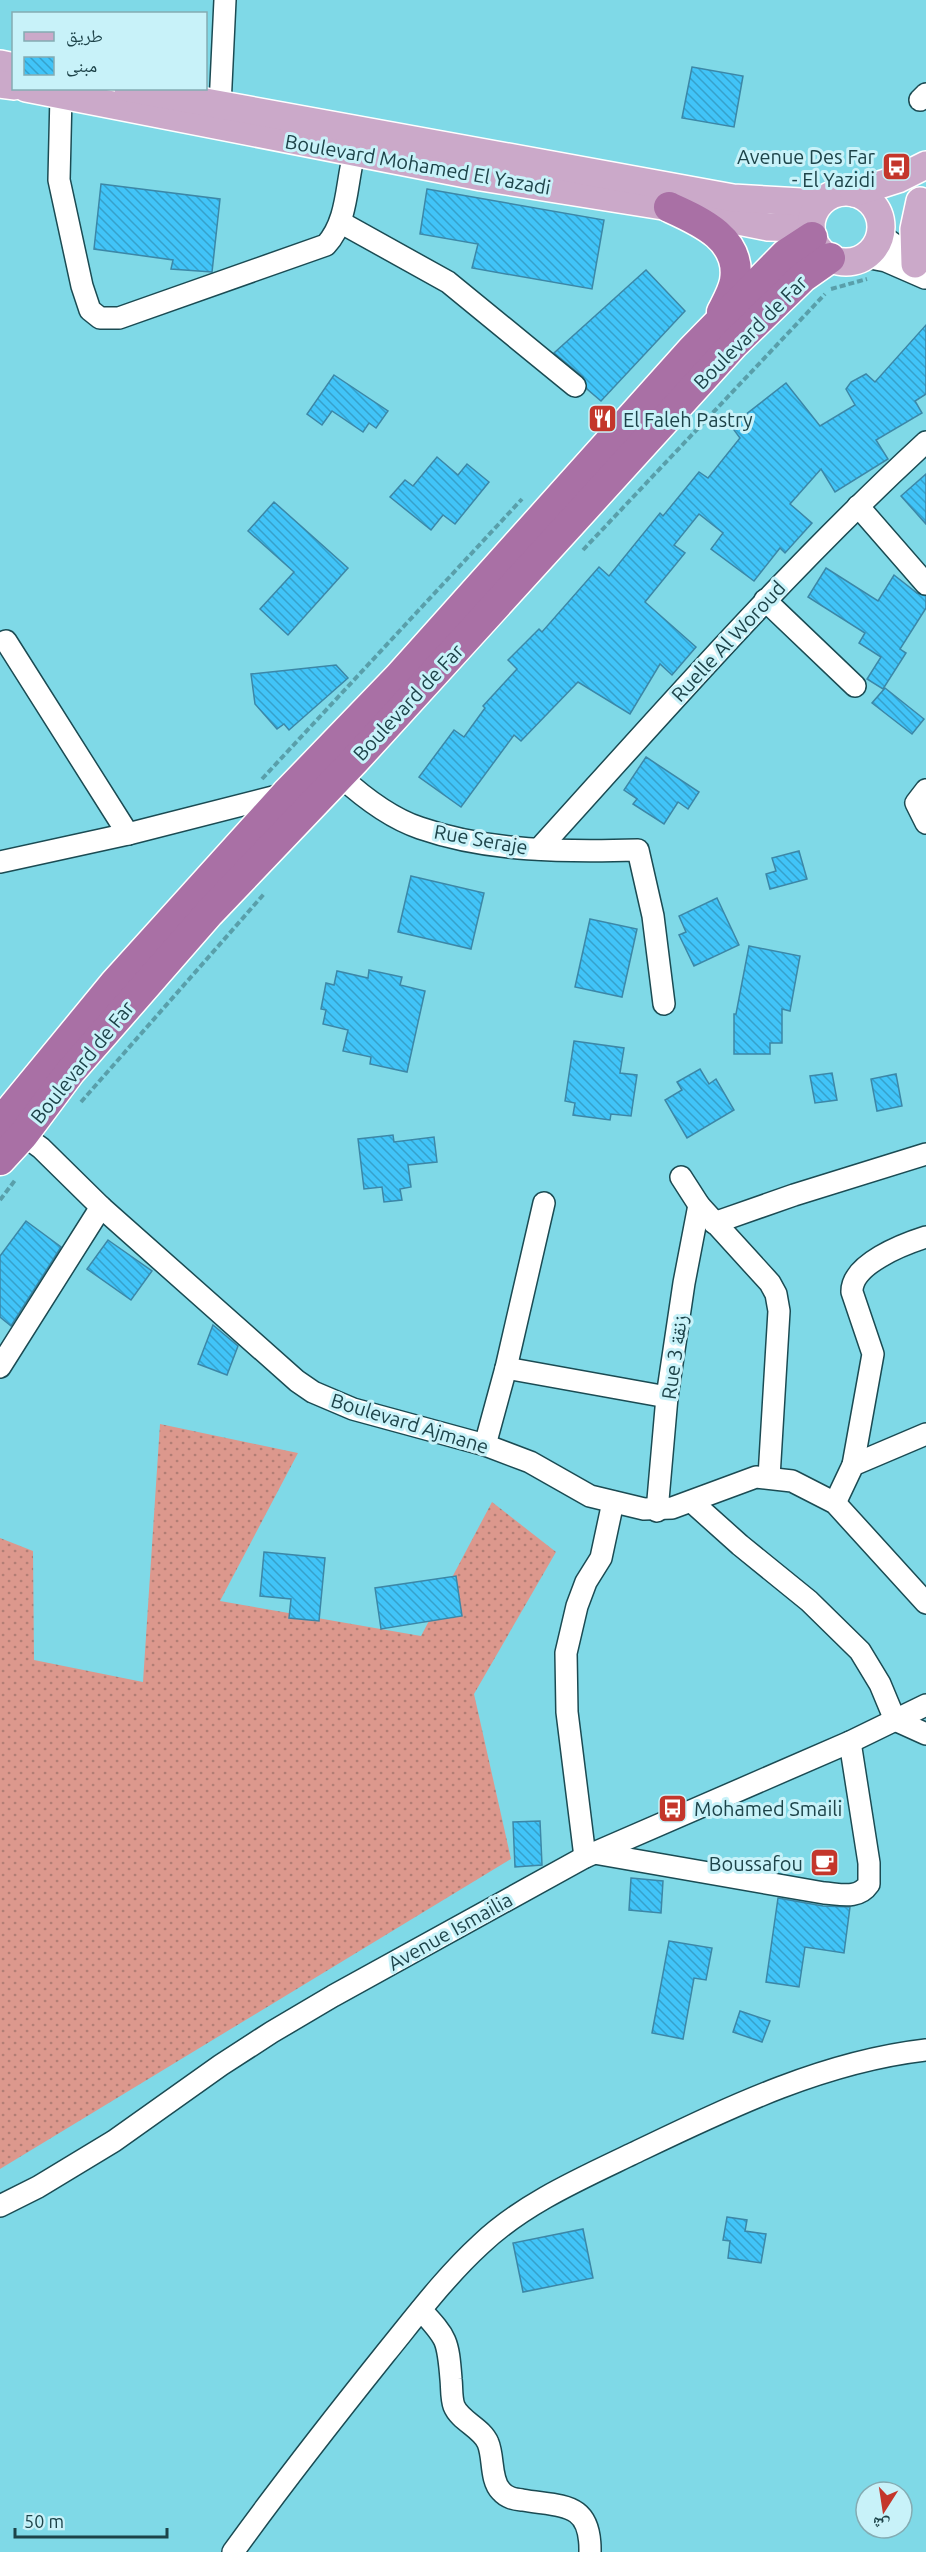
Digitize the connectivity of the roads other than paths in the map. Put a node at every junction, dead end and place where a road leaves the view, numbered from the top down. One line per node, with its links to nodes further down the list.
1 (225, 0): 5 (street)
2 (36, 90): 4 (main road, Boulevard Mohamed El Yazadi)
3 (138, 90): 5 (main road, Boulevard Mohamed El Yazadi)
4 (61, 95): 6 (main road, Boulevard Mohamed El Yazadi); 12 (street)
5 (220, 106): 10 (main road, Boulevard Mohamed El Yazadi)
6 (354, 154): 11 (main road, Boulevard Mohamed El Yazadi); 12 (street)
7 (926, 165): 8 (main road)
8 (854, 193): 10 (main road); 13 (main road)
9 (923, 200): 13 (main road); 16 (main road)
10 (820, 203): 14 (main road)
11 (669, 207): 14 (main road, Boulevard Mohamed El Yazadi); 17 (highway)
12 (340, 222): 18 (street)
13 (881, 230): 15 (main road); 16 (street)
14 (818, 241): 15 (main road); 17 (highway, Boulevard de Far); 25 (highway, Boulevard de Far)
15 (865, 257): 16 (street)
16 (915, 272)
17 (716, 326): 26 (highway, Boulevard de Far)
18 (575, 386)
19 (926, 442): 20 (street, Ruelle Al Woroud)
20 (858, 507): 21 (street); 22 (street, Ruelle Al Woroud)
21 (926, 584)
22 (765, 600): 24 (street); 30 (street, Ruelle Al Woroud)
23 (6, 641): 29 (street)
24 (855, 686)
25 (340, 776): 30 (street, Rue Seraje); 33 (highway, Boulevard de Far)
26 (286, 794): 29 (street); 33 (highway, Boulevard de Far)
27 (921, 797): 28 (street)
28 (926, 823)
29 (128, 834): 31 (street)
30 (539, 849): 32 (street, Rue Seraje)
31 (0, 862)
32 (664, 1004)
33 (21, 1135): 35 (highway, Boulevard de Far); 39 (street, Boulevard Ajmane)
34 (926, 1154): 40 (street)
35 (0, 1160)
36 (681, 1178): 38 (street)
37 (544, 1203): 43 (street)
38 (699, 1205): 40 (street); 44 (street, Rue 3 زنقة)
39 (101, 1207): 42 (street); 46 (street, Boulevard Ajmane)
40 (714, 1222): 48 (street)
41 (926, 1237): 47 (street)
42 (0, 1367)
43 (506, 1368): 44 (street); 46 (street)
44 (667, 1397): 52 (street, Rue 3 زنقة)
45 (926, 1434): 47 (street)
46 (485, 1444): 49 (street, Boulevard Ajmane)
47 (853, 1465): 51 (street)
48 (769, 1477): 50 (street, Boulevard Ajmane); 51 (street, Boulevard Ajmane)
49 (613, 1502): 52 (street, Boulevard Ajmane); 58 (street)
50 (692, 1502): 52 (street, Boulevard Ajmane); 55 (street)
51 (835, 1503): 53 (street, Boulevard Ajmane)
52 (657, 1511)
53 (926, 1603)
54 (926, 1705): 55 (street, Avenue Ismailia)
55 (895, 1720): 56 (street); 57 (street, Avenue Ismailia)
56 (926, 1734)
57 (850, 1742): 58 (street, Avenue Ismailia); 58 (street)
58 (589, 1855): 60 (street, Avenue Ismailia)
59 (926, 2050): 61 (street)
60 (0, 2206)
61 (421, 2310): 62 (street); 63 (street)
62 (233, 2552)
63 (590, 2552)

